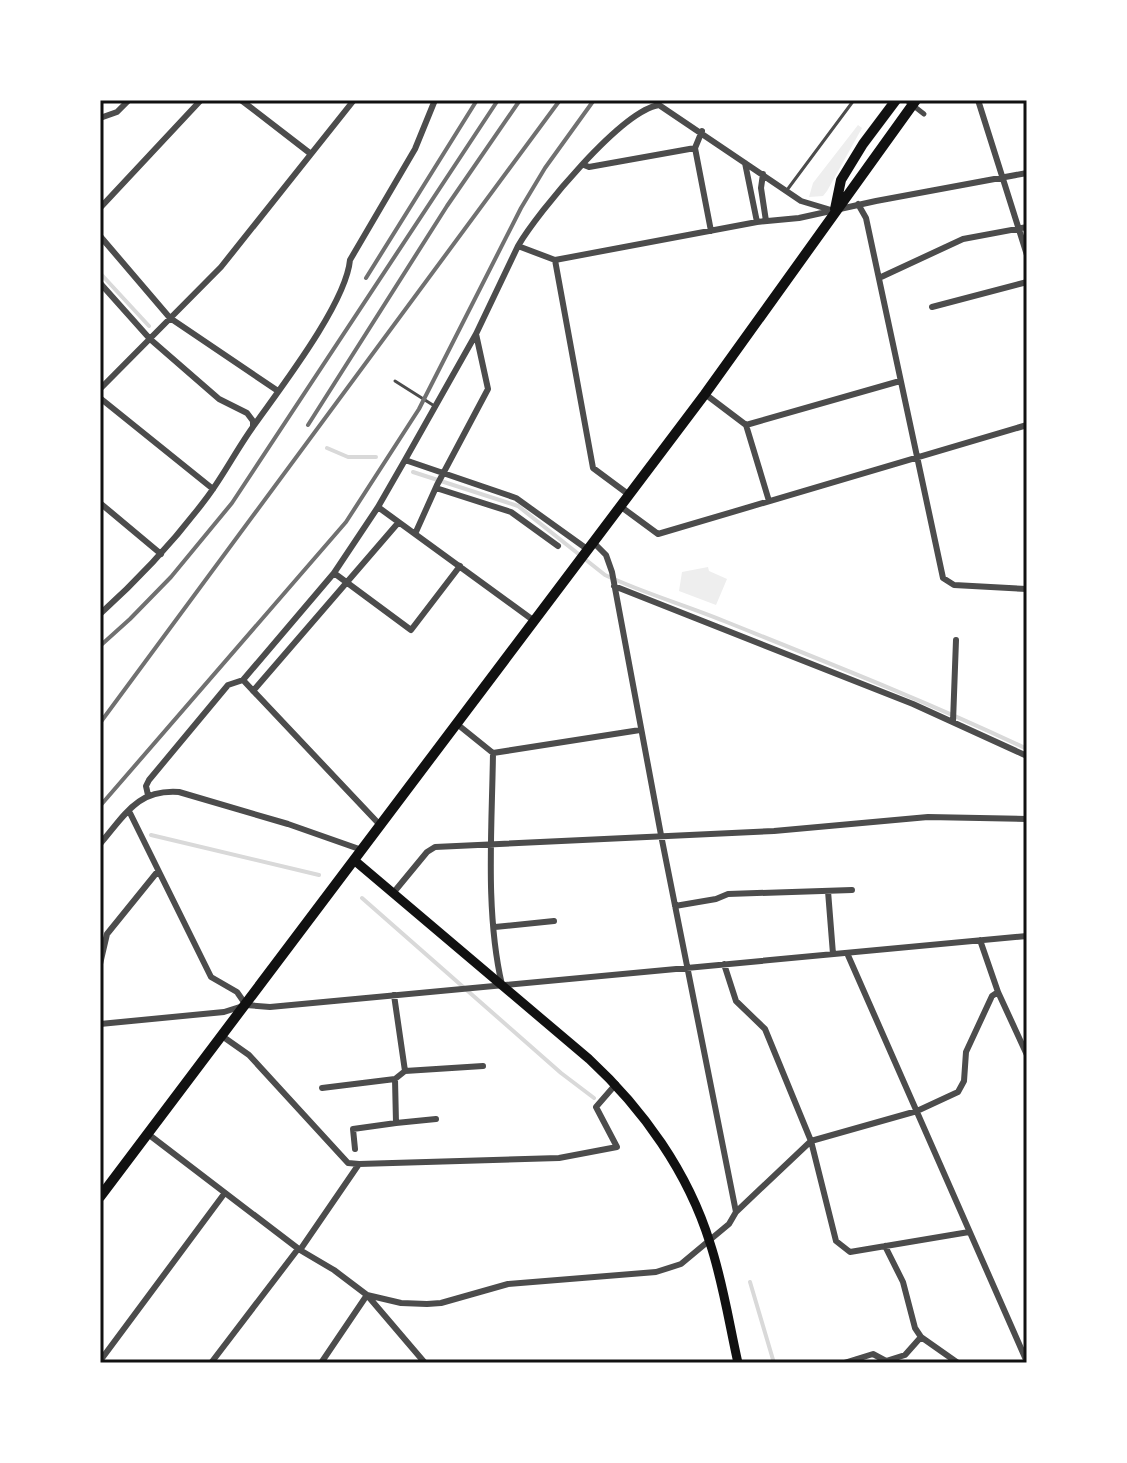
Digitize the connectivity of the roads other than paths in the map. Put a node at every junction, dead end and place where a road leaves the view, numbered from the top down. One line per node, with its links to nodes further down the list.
1 (129, 100): 12 (street)
2 (201, 100): 23 (street)
3 (241, 100): 15 (street)
4 (354, 100): 15 (street)
5 (435, 100): 44 (street)
6 (854, 100): 21 (lane)
7 (896, 100): 24 (highway)
8 (906, 100): 11 (street)
9 (916, 100): 24 (highway)
10 (978, 100): 20 (street)
11 (924, 114)
12 (100, 118)
13 (702, 131): 14 (street); 16 (street); 17 (street)
14 (695, 148): 17 (street); 29 (street)
15 (311, 154): 38 (street)
16 (745, 163): 19 (street); 26 (street)
17 (584, 165): 31 (street)
18 (1027, 173): 20 (street)
19 (763, 174): 21 (street); 25 (street)
20 (1002, 177): 22 (street); 28 (street)
21 (787, 191): 24 (street)
22 (858, 204): 24 (street); 34 (street)
23 (100, 208)
24 (835, 211): 25 (street); 45 (highway)
25 (766, 221): 26 (street)
26 (757, 222): 29 (street)
27 (1027, 227): 28 (street)
28 (1018, 228): 32 (street); 34 (street)
29 (711, 231): 33 (street)
30 (100, 236): 38 (street)
31 (518, 246): 33 (street); 39 (street)
32 (1027, 255)
33 (555, 260): 55 (street)
34 (879, 278): 42 (street)
35 (1027, 282): 37 (street)
36 (100, 283): 40 (street)
37 (932, 307)
38 (170, 318): 40 (street); 44 (street)
39 (476, 334): 47 (street); 53 (street)
40 (150, 339): 43 (street); 50 (street)
41 (395, 381): 47 (lane)
42 (900, 381): 48 (street); 51 (street)
43 (100, 389)
44 (278, 391): 50 (street)
45 (705, 394): 48 (street); 55 (highway)
46 (100, 398): 54 (street)
47 (437, 407): 52 (street)
48 (746, 425): 56 (street)
49 (1027, 425): 51 (street)
50 (253, 427): 54 (street)
51 (916, 458): 56 (street); 69 (street)
52 (405, 460): 53 (street); 59 (street)
53 (439, 481): 61 (street); 62 (street); 63 (street)
54 (213, 489): 64 (street)
55 (628, 494): 58 (highway)
56 (769, 501): 58 (street)
57 (100, 503): 64 (street)
58 (620, 506): 63 (highway)
59 (378, 507): 60 (street); 66 (street)
60 (398, 523): 61 (street); 67 (street)
61 (415, 534): 65 (street)
62 (558, 546)
63 (586, 551): 68 (street); 71 (highway)
64 (161, 554): 70 (street)
65 (460, 566): 67 (street); 71 (street)
66 (334, 573): 67 (street); 73 (street)
67 (347, 583): 74 (street)
68 (614, 584): 75 (street); 77 (street)
69 (1027, 589)
70 (100, 614)
71 (533, 620): 76 (highway)
72 (956, 640): 75 (street)
73 (243, 680): 74 (street); 80 (street)
74 (253, 691): 83 (street)
75 (953, 717): 79 (street)
76 (457, 724): 78 (street); 83 (highway)
77 (640, 730): 78 (street); 84 (street)
78 (493, 753): 85 (street)
79 (1027, 756)
80 (148, 795): 81 (street); 87 (street)
81 (129, 811): 86 (street); 89 (street)
82 (1027, 819): 84 (street)
83 (380, 825): 87 (highway)
84 (661, 835): 85 (street); 93 (street)
85 (492, 843): 92 (street); 95 (street)
86 (100, 844)
87 (362, 850): 88 (highway)
88 (354, 860): 92 (main road); 106 (highway)
89 (158, 871): 100 (street); 106 (street)
90 (852, 890): 91 (street)
91 (828, 891): 93 (street); 99 (street)
92 (394, 892): 103 (main road)
93 (675, 906): 102 (street)
94 (554, 921): 95 (street)
95 (495, 927): 103 (street)
96 (1027, 936): 97 (street)
97 (980, 940): 98 (street); 104 (street)
98 (847, 953): 99 (street); 115 (street)
99 (833, 954): 101 (street)
100 (100, 964)
101 (724, 964): 102 (street); 119 (street)
102 (687, 968): 103 (street); 124 (street)
103 (502, 985): 105 (street); 113 (main road)
104 (998, 992): 109 (street); 115 (street)
105 (394, 995): 106 (street); 111 (street)
106 (246, 1005): 107 (street); 108 (highway)
107 (100, 1024)
108 (222, 1036): 118 (highway); 121 (street)
109 (1027, 1055)
110 (483, 1066): 111 (street)
111 (405, 1071): 112 (street)
112 (395, 1079): 114 (street); 117 (street)
113 (616, 1084): 121 (street); 126 (main road)
114 (322, 1088)
115 (917, 1111): 119 (street); 125 (street)
116 (436, 1119): 117 (street)
117 (396, 1123): 120 (street)
118 (148, 1134): 122 (street); 123 (highway)
119 (811, 1141): 124 (street); 127 (street)
120 (355, 1149)
121 (359, 1164): 128 (street)
122 (224, 1194): 128 (street); 131 (street)
123 (100, 1197)
124 (736, 1212): 126 (street)
125 (969, 1232): 127 (street); 132 (street)
126 (710, 1240): 129 (street); 136 (main road)
127 (885, 1246): 130 (street)
128 (299, 1250): 129 (street); 133 (street)
129 (367, 1295): 134 (street); 135 (street)
130 (921, 1337): 137 (street); 138 (street)
131 (100, 1361)
132 (1027, 1362)
133 (211, 1363)
134 (321, 1363)
135 (425, 1363)
136 (738, 1363)
137 (844, 1363)
138 (958, 1363)

